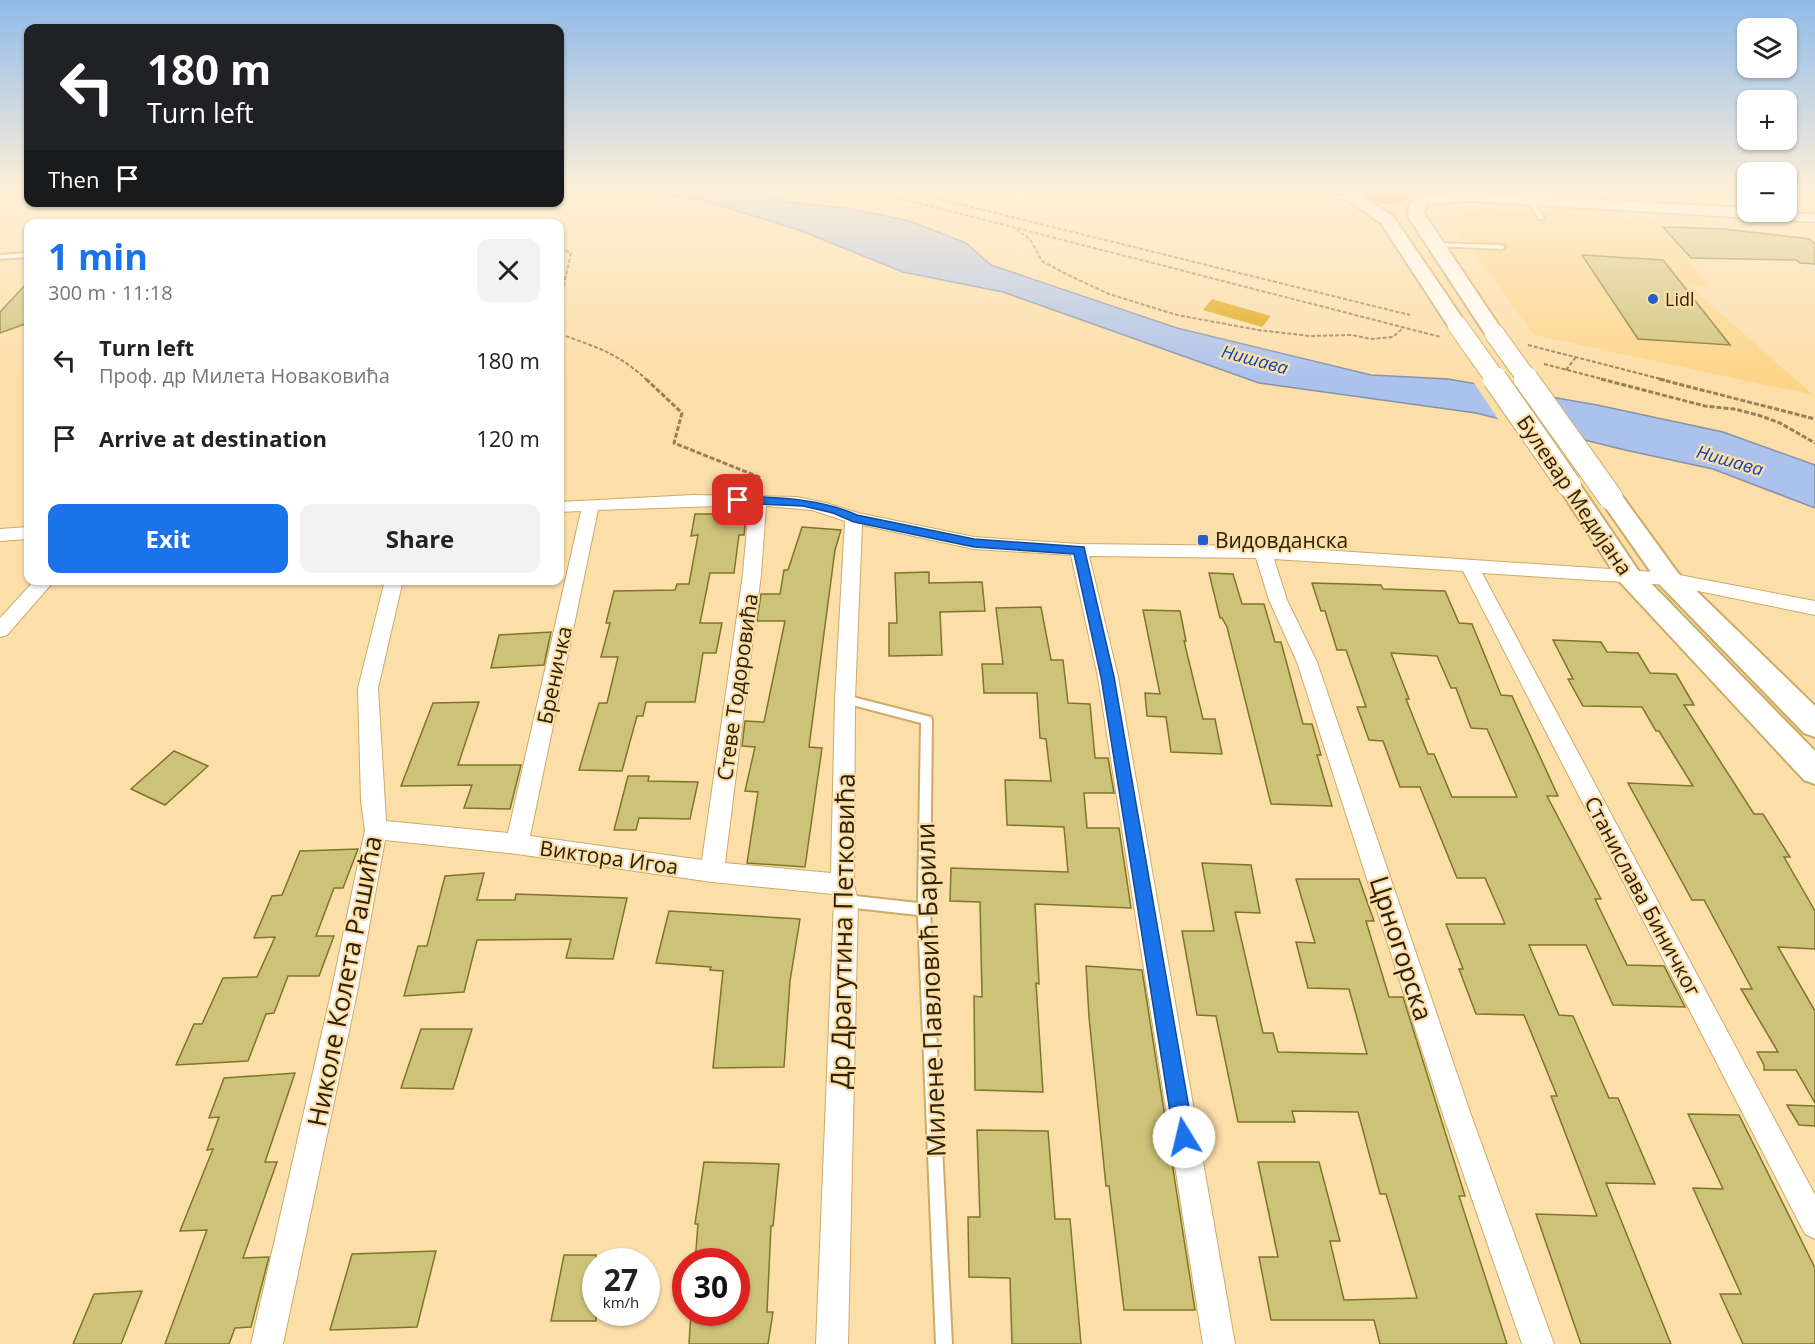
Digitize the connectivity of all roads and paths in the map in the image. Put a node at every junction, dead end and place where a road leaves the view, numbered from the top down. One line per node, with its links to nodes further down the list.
1 (571, 254): 11 (path)
2 (1038, 254): 13 (path)
3 (1119, 254): 10 (path)
4 (1163, 254): 9 (path)
5 (1407, 254): 14 (main road, Булевар Медијана)
6 (1441, 254): 32 (main road, Булевар Медијана, bridge)
7 (24, 255): 8 (lane)
8 (0, 256)
9 (1209, 265): 10 (path); 12 (path)
10 (1215, 278): 13 (path)
11 (564, 284)
12 (1410, 315)
13 (1404, 327): 14 (path)
14 (1453, 332): 31 (main road, Булевар Медијана, bridge)
15 (564, 335): 22 (path)
16 (1518, 342): 17 (path)
17 (1576, 357): 19 (path); 20 (path)
18 (1535, 362): 19 (path)
19 (1566, 370): 21 (path)
20 (1815, 418)
21 (1815, 443)
22 (758, 500): 23 (street); 25 (street); 42 (street, Стеве Тодоровића)
23 (591, 505): 24 (street); 41 (street, Бреничка)
24 (564, 507)
25 (854, 518): 28 (street); 37 (street, Др Драгутина Петковића)
26 (24, 534): 27 (street)
27 (0, 536)
28 (1079, 550): 29 (street); 49 (street)
29 (1263, 552): 30 (street); 50 (street, Црногорска)
30 (1470, 567): 31 (street); 45 (street, Станислава Биничког)
31 (1629, 576): 32 (street); 39 (main road, Булевар Медијана)
32 (1669, 579): 35 (street); 38 (main road, Булевар Медијана)
33 (41, 585): 36 (street)
34 (393, 585): 40 (street, Николе Колета Рашића)
35 (1815, 608)
36 (0, 630)
37 (845, 699): 43 (street, Др Драгутина Петковића); 44 (lane, Милене Павловић Барили)
38 (1815, 725)
39 (1815, 771)
40 (376, 830): 41 (street, Виктора Игоа); 46 (street, Николе Колета Рашића)
41 (517, 844): 42 (street, Виктора Игоа)
42 (712, 873): 43 (street, Виктора Игоа)
43 (844, 893): 44 (lane); 47 (street, Др Драгутина Петковића)
44 (924, 910): 48 (lane, Милене Павловић Барили)
45 (1815, 1224)
46 (267, 1344)
47 (832, 1344)
48 (944, 1344)
49 (1219, 1344)
50 (1538, 1344)

